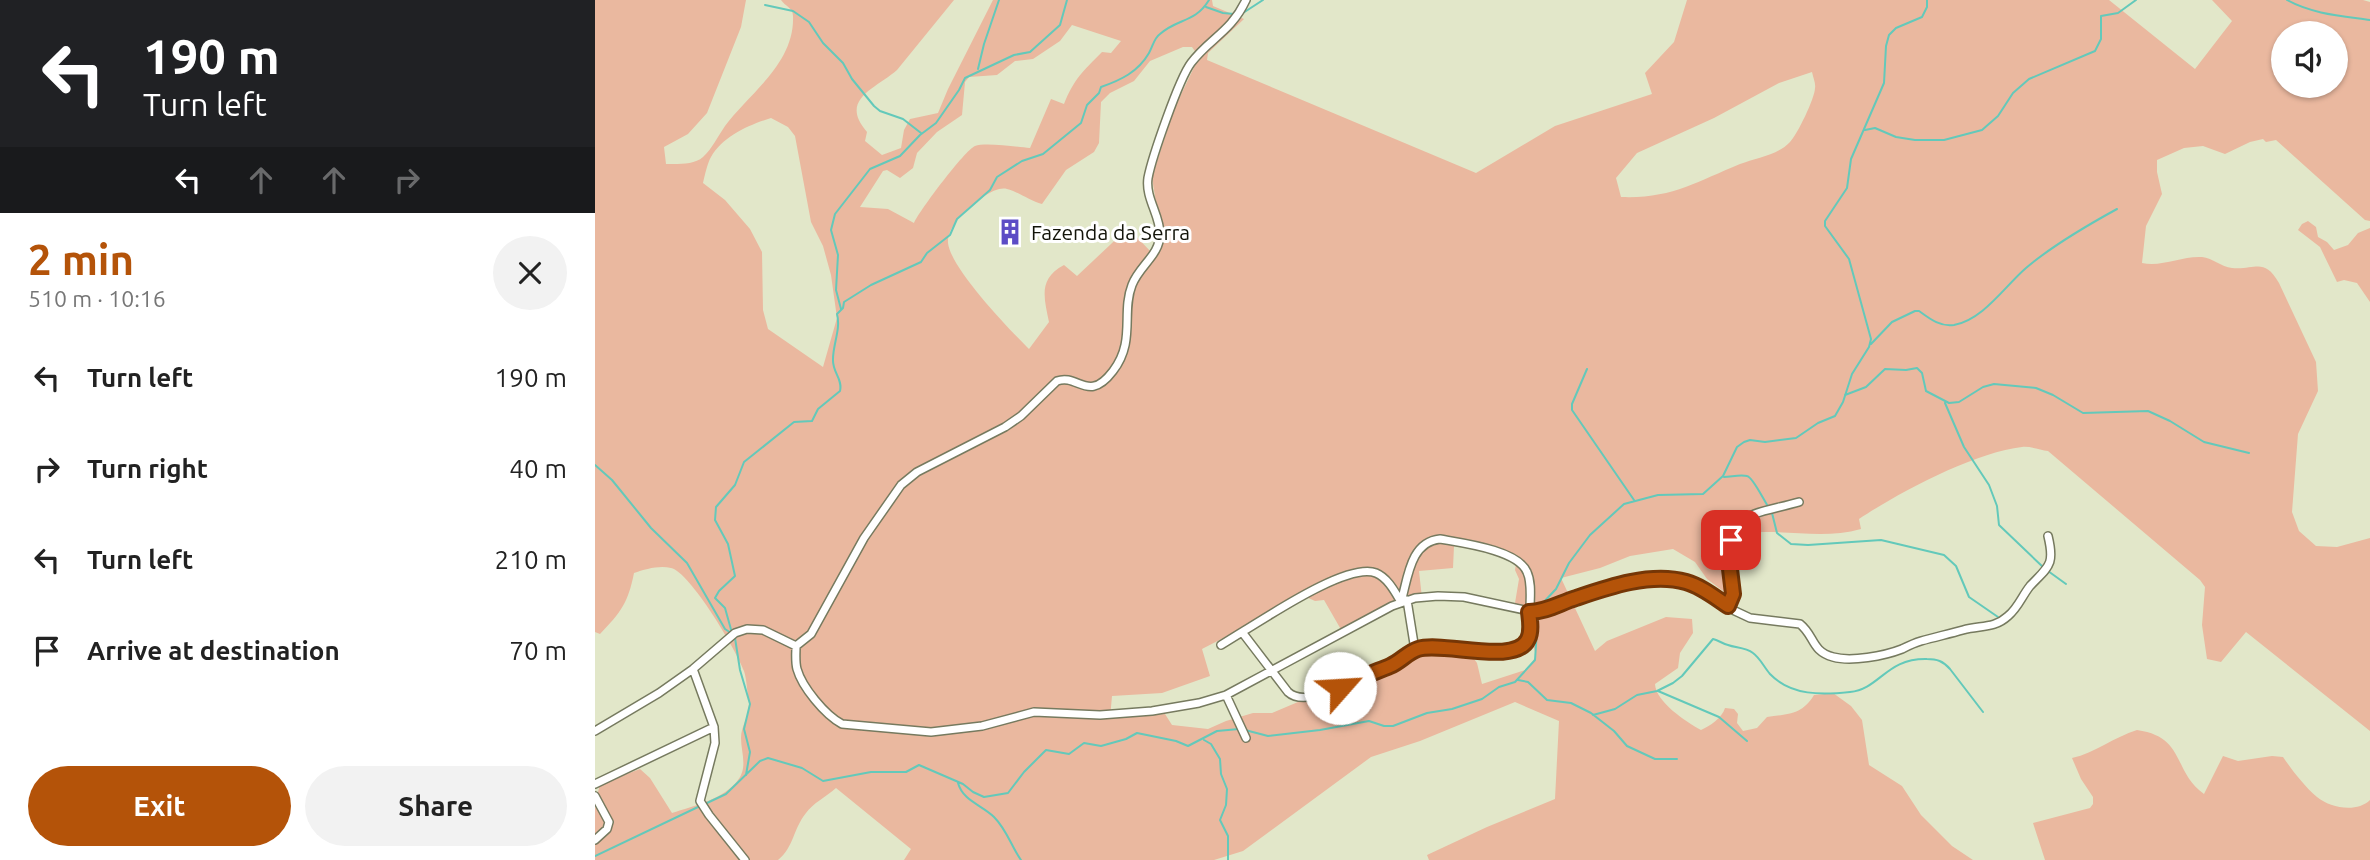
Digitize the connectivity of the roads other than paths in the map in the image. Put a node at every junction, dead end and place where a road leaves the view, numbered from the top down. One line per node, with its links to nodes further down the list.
1 (1246, 0): 9 (street)
2 (1799, 502): 5 (street)
3 (2048, 536): 5 (street)
4 (1404, 601): 6 (street); 6 (street); 7 (street); 10 (street); 12 (street)
5 (1728, 606): 6 (street)
6 (1529, 612): 10 (street)
7 (1242, 632): 8 (street); 12 (street)
8 (1221, 645)
9 (796, 646): 11 (street); 13 (street)
10 (1415, 650): 12 (street)
11 (693, 669): 14 (street); 15 (street)
12 (1273, 671): 13 (street)
13 (1226, 695): 16 (street)
14 (714, 727): 17 (street); 20 (street)
15 (595, 731)
16 (1246, 738)
17 (595, 784)
18 (595, 796): 19 (street)
19 (595, 840)
20 (745, 860)

